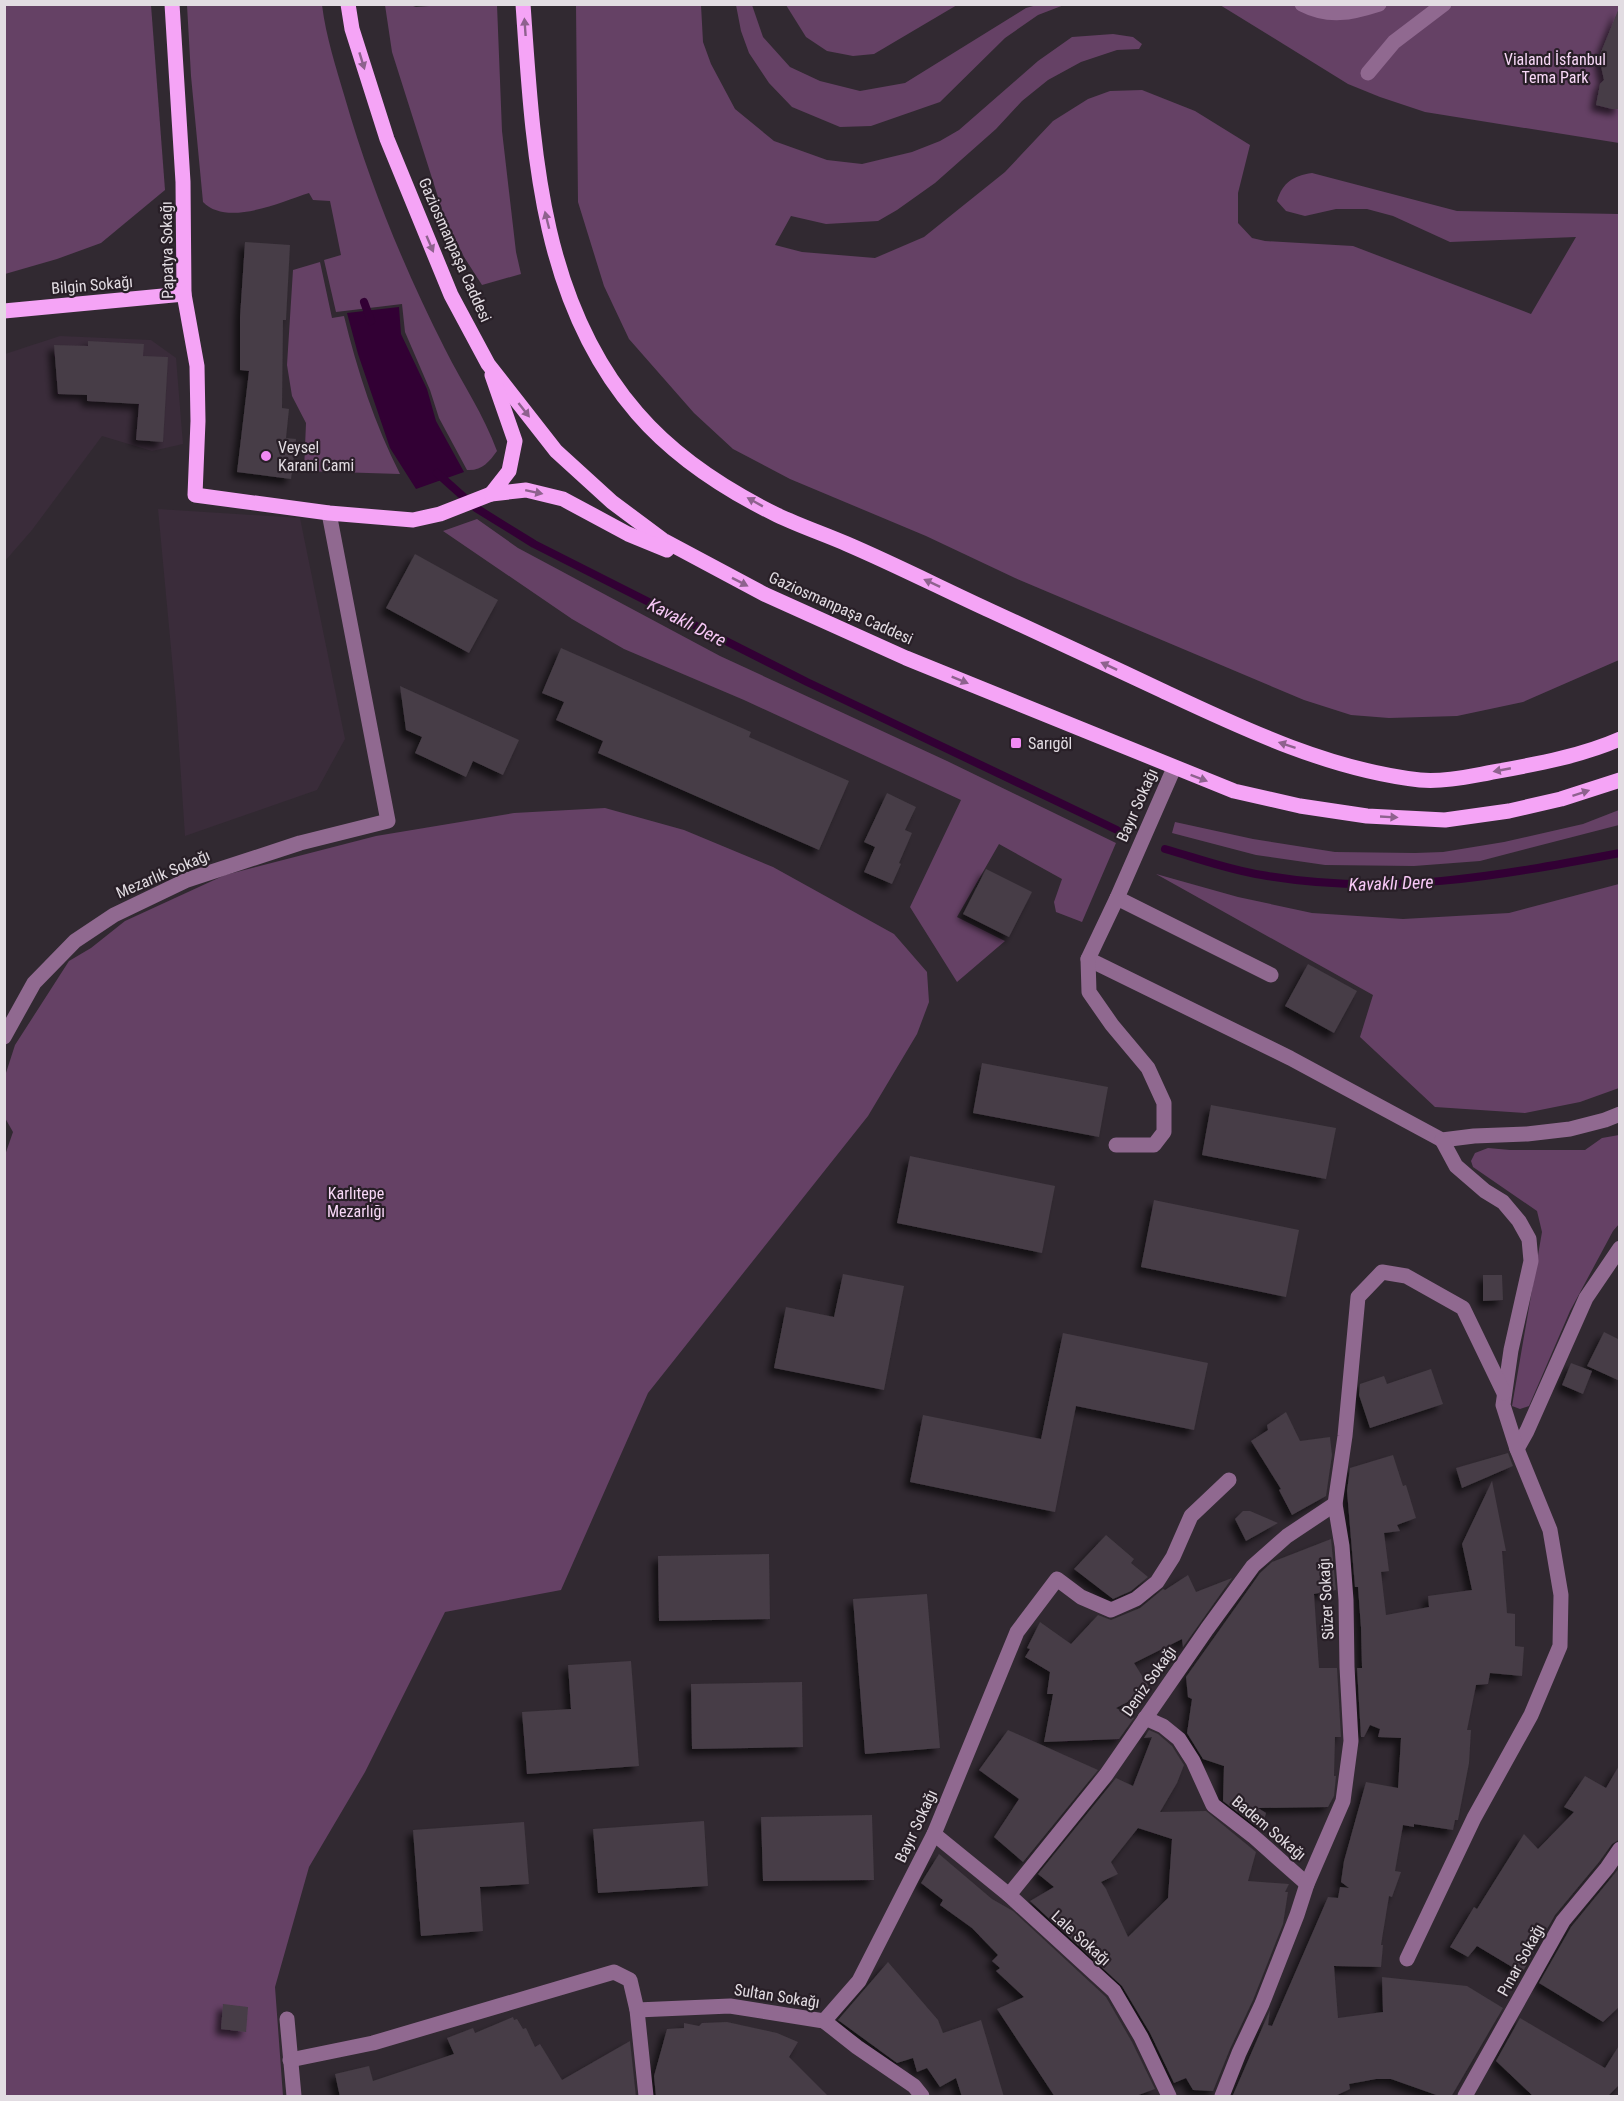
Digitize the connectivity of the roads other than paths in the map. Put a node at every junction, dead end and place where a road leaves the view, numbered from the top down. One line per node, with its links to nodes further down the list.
1 (172, 4): 8 (main road, Papatya Sokağı)
2 (348, 4): 10 (main road, Gaziosmanpaşa Caddesi, one-way to 10)
3 (523, 4): 14 (main road, one-way to 3)
4 (1302, 4): 5 (street)
5 (1379, 4)
6 (1444, 4): 7 (street)
7 (1368, 73)
8 (183, 294): 9 (main road, Bilgin Sokağı); 12 (main road, Papatya Sokağı)
9 (4, 311)
10 (488, 363): 11 (main road); 13 (main road, Gaziosmanpaşa Caddesi, one-way to 13)
11 (491, 494): 12 (main road); 13 (main road, one-way to 13)
12 (329, 513): 20 (street, Mezarlık Sokağı)
13 (715, 569): 15 (main road, Gaziosmanpaşa Caddesi, one-way to 15)
14 (1620, 739)
15 (1174, 768): 16 (main road, Gaziosmanpaşa Caddesi, one-way to 16); 17 (street, Bayır Sokağı)
16 (1620, 780)
17 (1117, 898): 18 (street, Bayır Sokağı); 19 (street)
18 (1088, 959): 22 (street); 23 (street)
19 (1271, 975)
20 (4, 1037)
21 (1620, 1114): 22 (street)
22 (1442, 1140): 25 (street)
23 (1116, 1146)
24 (1620, 1248): 26 (street)
25 (1504, 1393): 26 (street); 28 (street, Süzer Sokağı)
26 (1517, 1449): 34 (street)
27 (1230, 1480): 30 (street, Bayır Sokağı)
28 (1335, 1504): 29 (street, Deniz Sokağı); 32 (street, Süzer Sokağı)
29 (1145, 1718): 32 (street, Badem Sokağı); 33 (street, Deniz Sokağı)
30 (934, 1834): 33 (street, Lale Sokağı); 37 (street, Bayır Sokağı)
31 (1620, 1849): 44 (street, Pınar Sokağı)
32 (1307, 1884): 43 (street, Süzer Sokağı)
33 (1009, 1895): 42 (street, Lale Sokağı)
34 (1407, 1959)
35 (637, 2010): 37 (street, Sultan Sokağı); 38 (street); 40 (street)
36 (287, 2019): 38 (street)
37 (824, 2021): 41 (street, Sultan Sokağı)
38 (290, 2060): 39 (street)
39 (294, 2097)
40 (646, 2097)
41 (922, 2097)
42 (1169, 2097)
43 (1222, 2097)
44 (1465, 2097)

